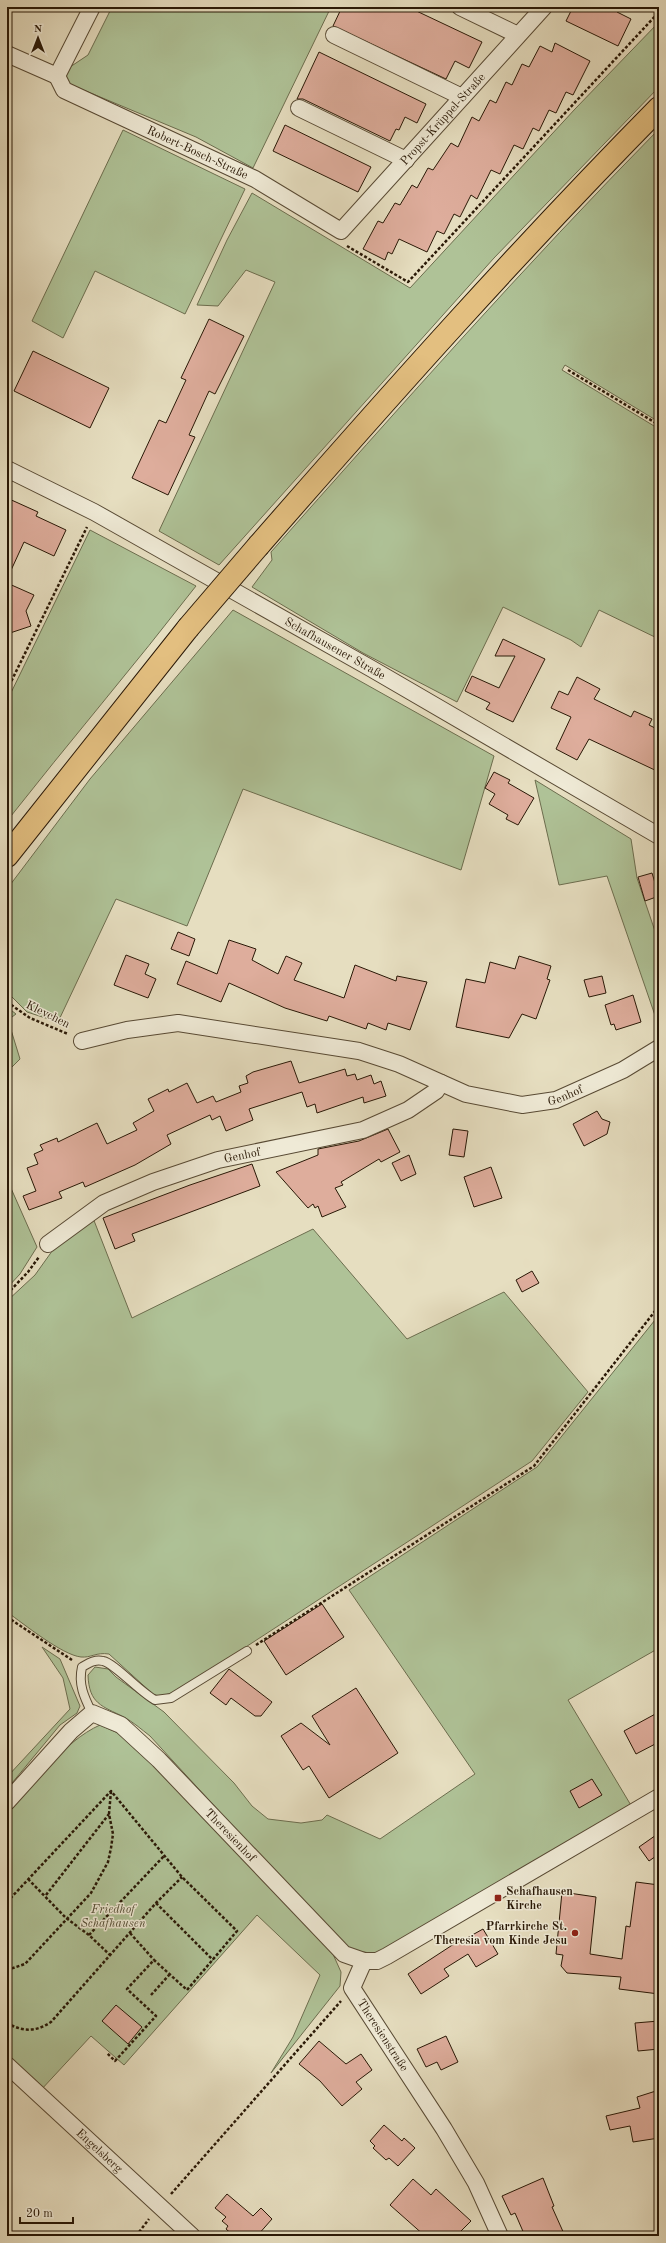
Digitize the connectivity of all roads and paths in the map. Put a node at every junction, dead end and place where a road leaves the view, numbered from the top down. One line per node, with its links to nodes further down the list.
1 (92, 7): 8 (street)
2 (460, 7): 6 (street)
3 (544, 7): 6 (street, Propst-Krüppel-Straße)
4 (659, 12): 13 (path)
5 (334, 35): 9 (street)
6 (518, 35): 9 (street, Propst-Krüppel-Straße)
7 (7, 54): 8 (street)
8 (57, 76): 13 (street, Robert-Bosch-Straße)
9 (462, 97): 12 (street, Propst-Krüppel-Straße)
10 (299, 108): 12 (street)
11 (659, 108): 20 (main road, bridge)
12 (406, 160): 13 (street, Propst-Krüppel-Straße)
13 (341, 236)
14 (568, 370): 15 (path)
15 (659, 425)
16 (7, 470): 17 (street, Schafhausener Straße)
17 (94, 512): 18 (path); 19 (street, Schafhausener Straße)
18 (7, 690)
19 (659, 836)
20 (7, 856)
21 (7, 1002): 22 (path, Klevchen)
22 (82, 1041): 24 (street, Genhof)
23 (659, 1048): 24 (street, Genhof)
24 (441, 1083): 25 (street, Genhof)
25 (48, 1244): 26 (path)
26 (7, 1294)
27 (659, 1306): 29 (path)
28 (7, 1617): 30 (path)
29 (247, 1652): 30 (lane)
30 (82, 1667): 31 (lane)
31 (92, 1712): 34 (street); 48 (street, Theresienhof)
32 (111, 1791): 35 (path); 36 (path); 38 (path)
33 (659, 1797): 48 (street)
34 (7, 1802)
35 (109, 1814): 39 (path); 42 (path)
36 (164, 1856): 37 (path); 44 (path)
37 (182, 1877): 41 (path); 47 (path)
38 (28, 1878): 39 (path); 40 (path)
39 (46, 1895): 42 (path)
40 (7, 1902)
41 (156, 1903): 43 (path); 47 (path)
42 (66, 1918): 44 (path); 49 (path)
43 (130, 1933): 45 (path); 46 (path)
44 (89, 1935): 45 (path)
45 (111, 1956): 53 (path)
46 (154, 1960): 50 (path); 54 (path)
47 (213, 1960): 50 (path)
48 (364, 1961): 51 (street, Theresienstraße)
49 (7, 1970)
50 (170, 1974): 52 (path)
51 (352, 1988): 56 (path); 59 (street, Theresienstraße)
52 (151, 1995)
53 (7, 2024)
54 (107, 2053)
55 (7, 2066): 56 (street, Engelsberg)
56 (160, 2206): 57 (path); 58 (street, Engelsberg)
57 (136, 2236)
58 (192, 2236)
59 (500, 2236)

